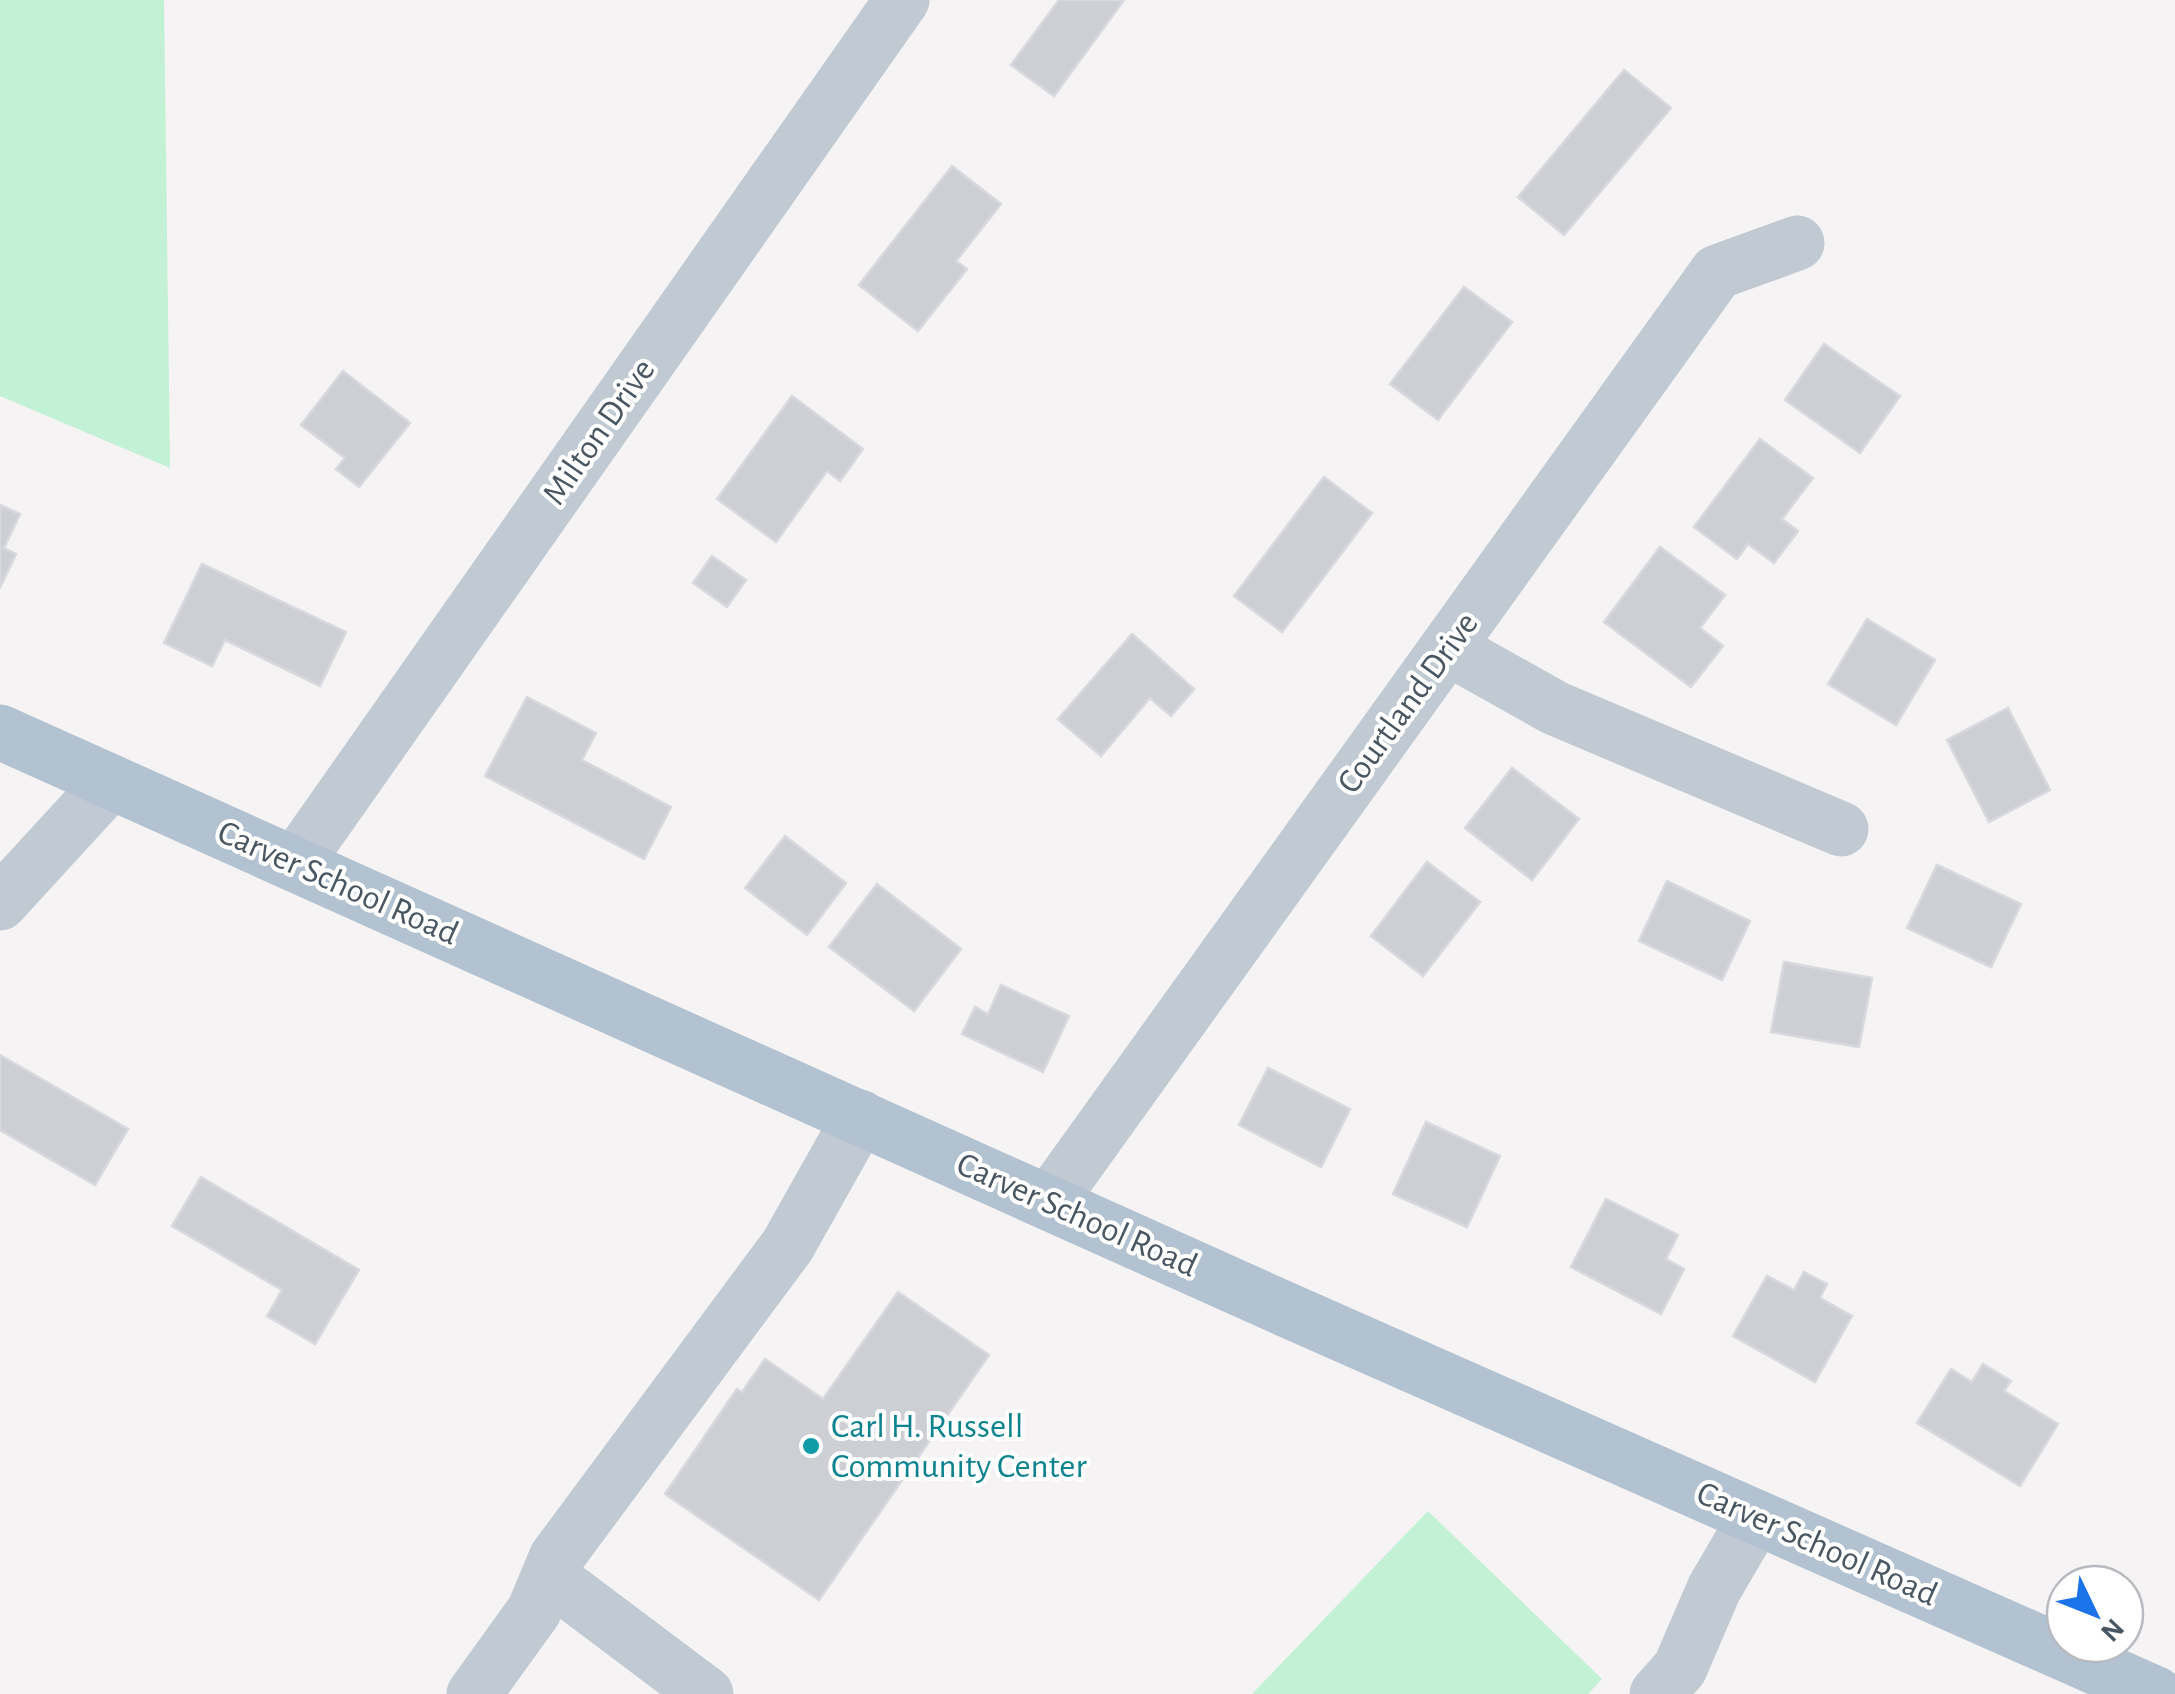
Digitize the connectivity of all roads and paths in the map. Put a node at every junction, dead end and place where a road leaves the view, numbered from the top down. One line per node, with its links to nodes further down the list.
1 (902, 0): 7 (street, Milton Drive)
2 (1796, 243): 3 (street, Courtland Drive)
3 (1448, 648): 6 (street); 10 (street, Courtland Drive)
4 (0, 732): 5 (main road, Carver School Road)
5 (111, 782): 7 (main road, Carver School Road); 8 (street)
6 (1840, 829)
7 (295, 864): 9 (main road, Carver School Road)
8 (0, 903)
9 (860, 1117): 10 (main road, Carver School Road); 12 (street)
10 (1049, 1202): 11 (main road, Carver School Road)
11 (1756, 1517): 15 (street); 16 (main road, Carver School Road)
12 (549, 1576): 13 (street); 14 (street)
13 (474, 1694)
14 (706, 1694)
15 (1657, 1694)
16 (2156, 1694)

